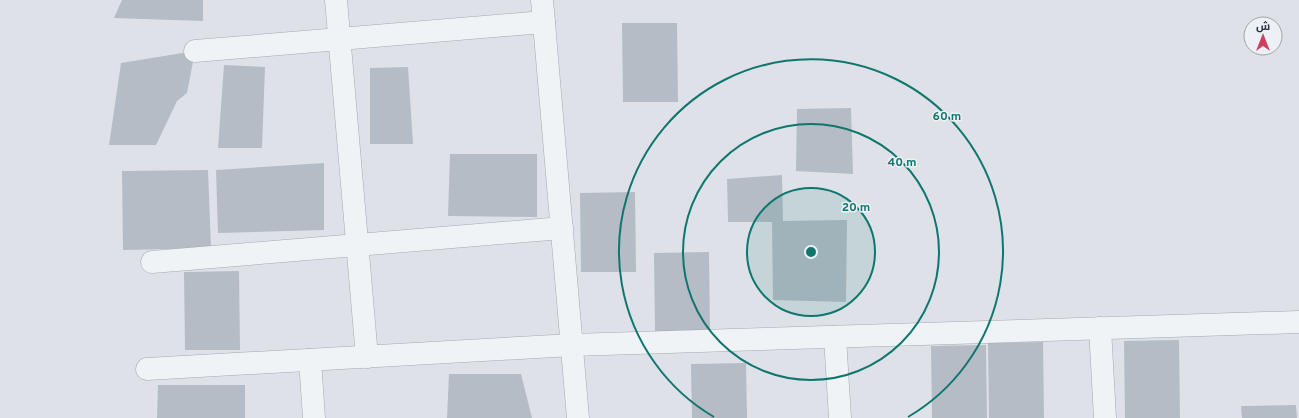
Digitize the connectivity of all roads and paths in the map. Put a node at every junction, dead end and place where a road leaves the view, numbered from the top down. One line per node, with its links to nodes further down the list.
1 (336, 0): 4 (street)
2 (542, 0): 3 (street)
3 (544, 22): 4 (street); 6 (street)
4 (340, 39): 5 (street); 7 (street)
5 (195, 51)
6 (562, 228): 7 (street); 12 (street)
7 (358, 245): 8 (street); 13 (street)
8 (152, 262)
9 (1299, 322): 10 (street)
10 (1100, 328): 11 (street); 19 (street)
11 (835, 337): 12 (street); 18 (street)
12 (572, 345): 13 (street); 17 (street)
13 (367, 356): 14 (street)
14 (310, 360): 15 (street); 16 (street)
15 (147, 369)
16 (314, 418)
17 (578, 418)
18 (840, 418)
19 (1105, 418)

